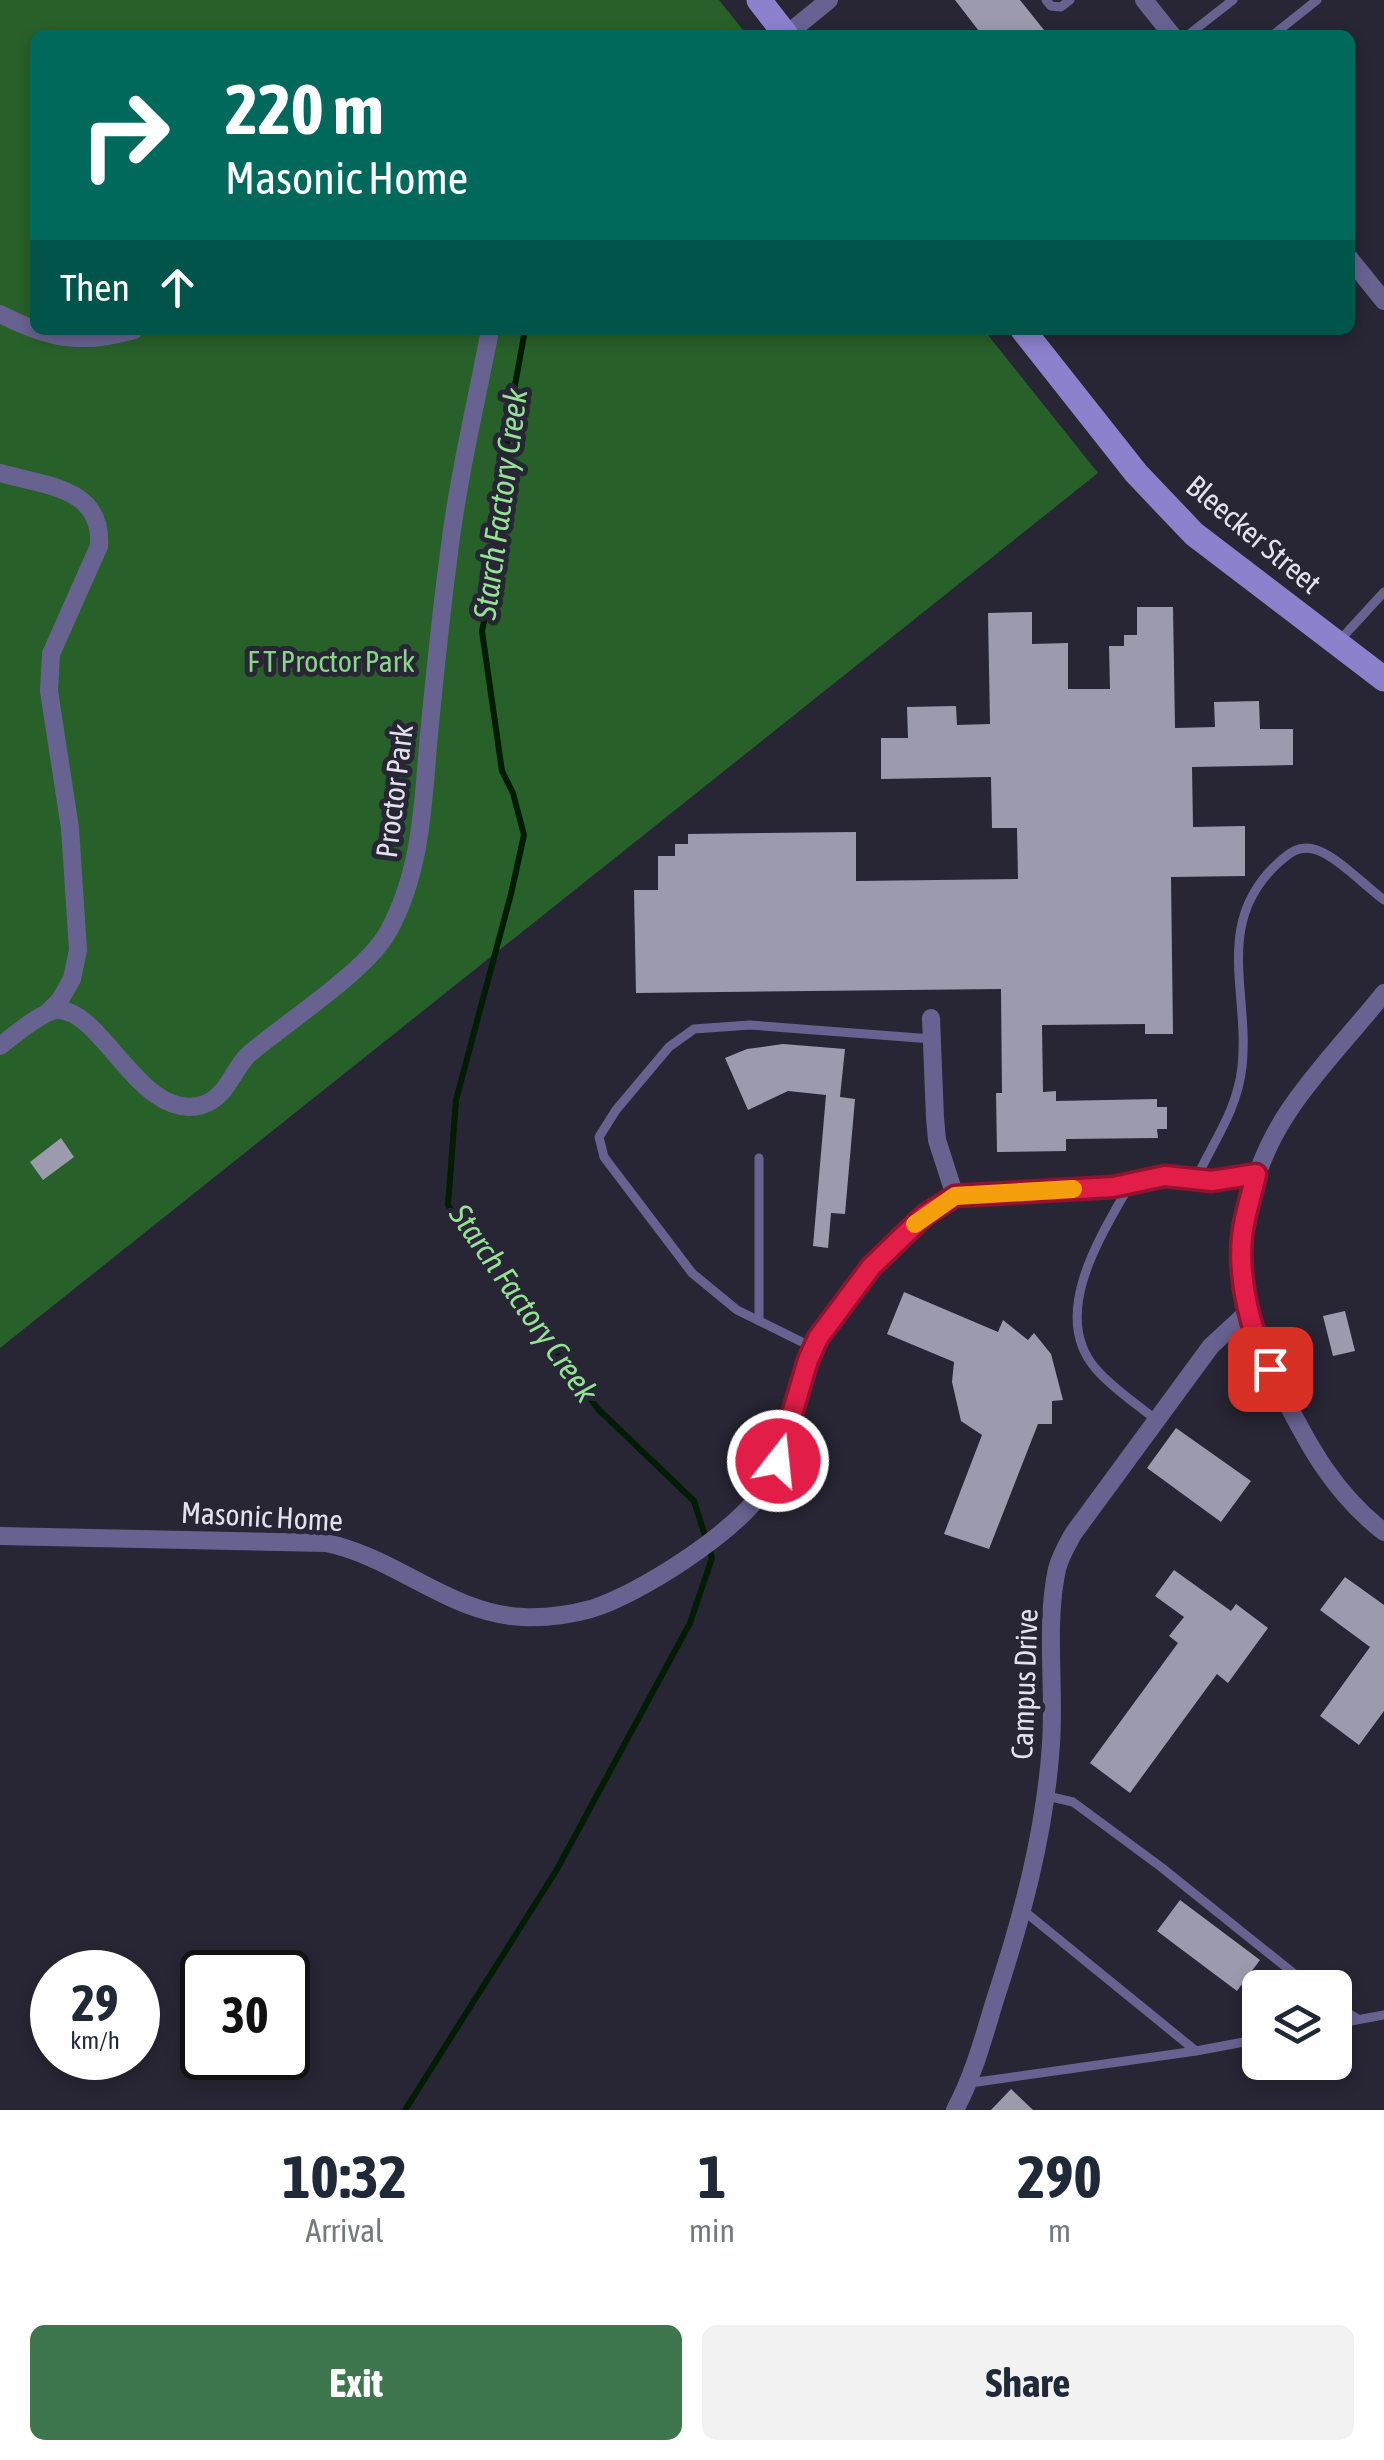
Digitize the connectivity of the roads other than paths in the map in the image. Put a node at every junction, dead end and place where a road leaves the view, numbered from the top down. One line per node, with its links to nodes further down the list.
1 (759, 0): 8 (street)
2 (829, 0): 9 (street)
3 (1046, 0): 4 (lane)
4 (1070, 0)
5 (1144, 0): 10 (street)
6 (1232, 0): 11 (lane)
7 (1316, 0): 12 (lane)
8 (782, 30)
9 (792, 30)
10 (1168, 30)
11 (1194, 30)
12 (1279, 30)
13 (1355, 265): 14 (street)
14 (1384, 301)
15 (0, 314): 16 (street)
16 (30, 329)
17 (51, 335): 18 (street)
18 (117, 335)
19 (489, 335): 27 (street, Proctor Park)
20 (1027, 335): 23 (street, Bleecker Street)
21 (0, 473): 27 (street)
22 (1384, 592): 23 (lane)
23 (1338, 644): 24 (street, Bleecker Street)
24 (1384, 679)
25 (1384, 900): 33 (lane)
26 (1384, 993): 32 (street)
27 (48, 1012): 30 (street)
28 (931, 1018): 29 (street)
29 (932, 1039): 35 (street); 37 (lane)
30 (0, 1046)
31 (759, 1158): 37 (lane)
32 (1256, 1174): 33 (street); 36 (street)
33 (1196, 1180): 34 (street)
34 (1130, 1184): 35 (street); 39 (lane)
35 (955, 1196): 38 (street, Masonic Home)
36 (1249, 1311): 39 (street, Campus Drive); 40 (street)
37 (759, 1321): 38 (lane)
38 (814, 1348): 41 (street, Masonic Home)
39 (1156, 1420): 42 (street, Campus Drive)
40 (1384, 1532)
41 (0, 1536)
42 (1047, 1796): 43 (street, Campus Drive); 44 (lane)
43 (1022, 1910): 50 (lane); 51 (street, Campus Drive)
44 (1290, 1970)
45 (1352, 2015): 47 (lane)
46 (1384, 2015): 47 (lane)
47 (1360, 2020): 48 (lane)
48 (1352, 2021)
49 (1242, 2043): 50 (lane)
50 (1196, 2052): 51 (lane)
51 (970, 2083): 52 (street, Campus Drive)
52 (954, 2110)

